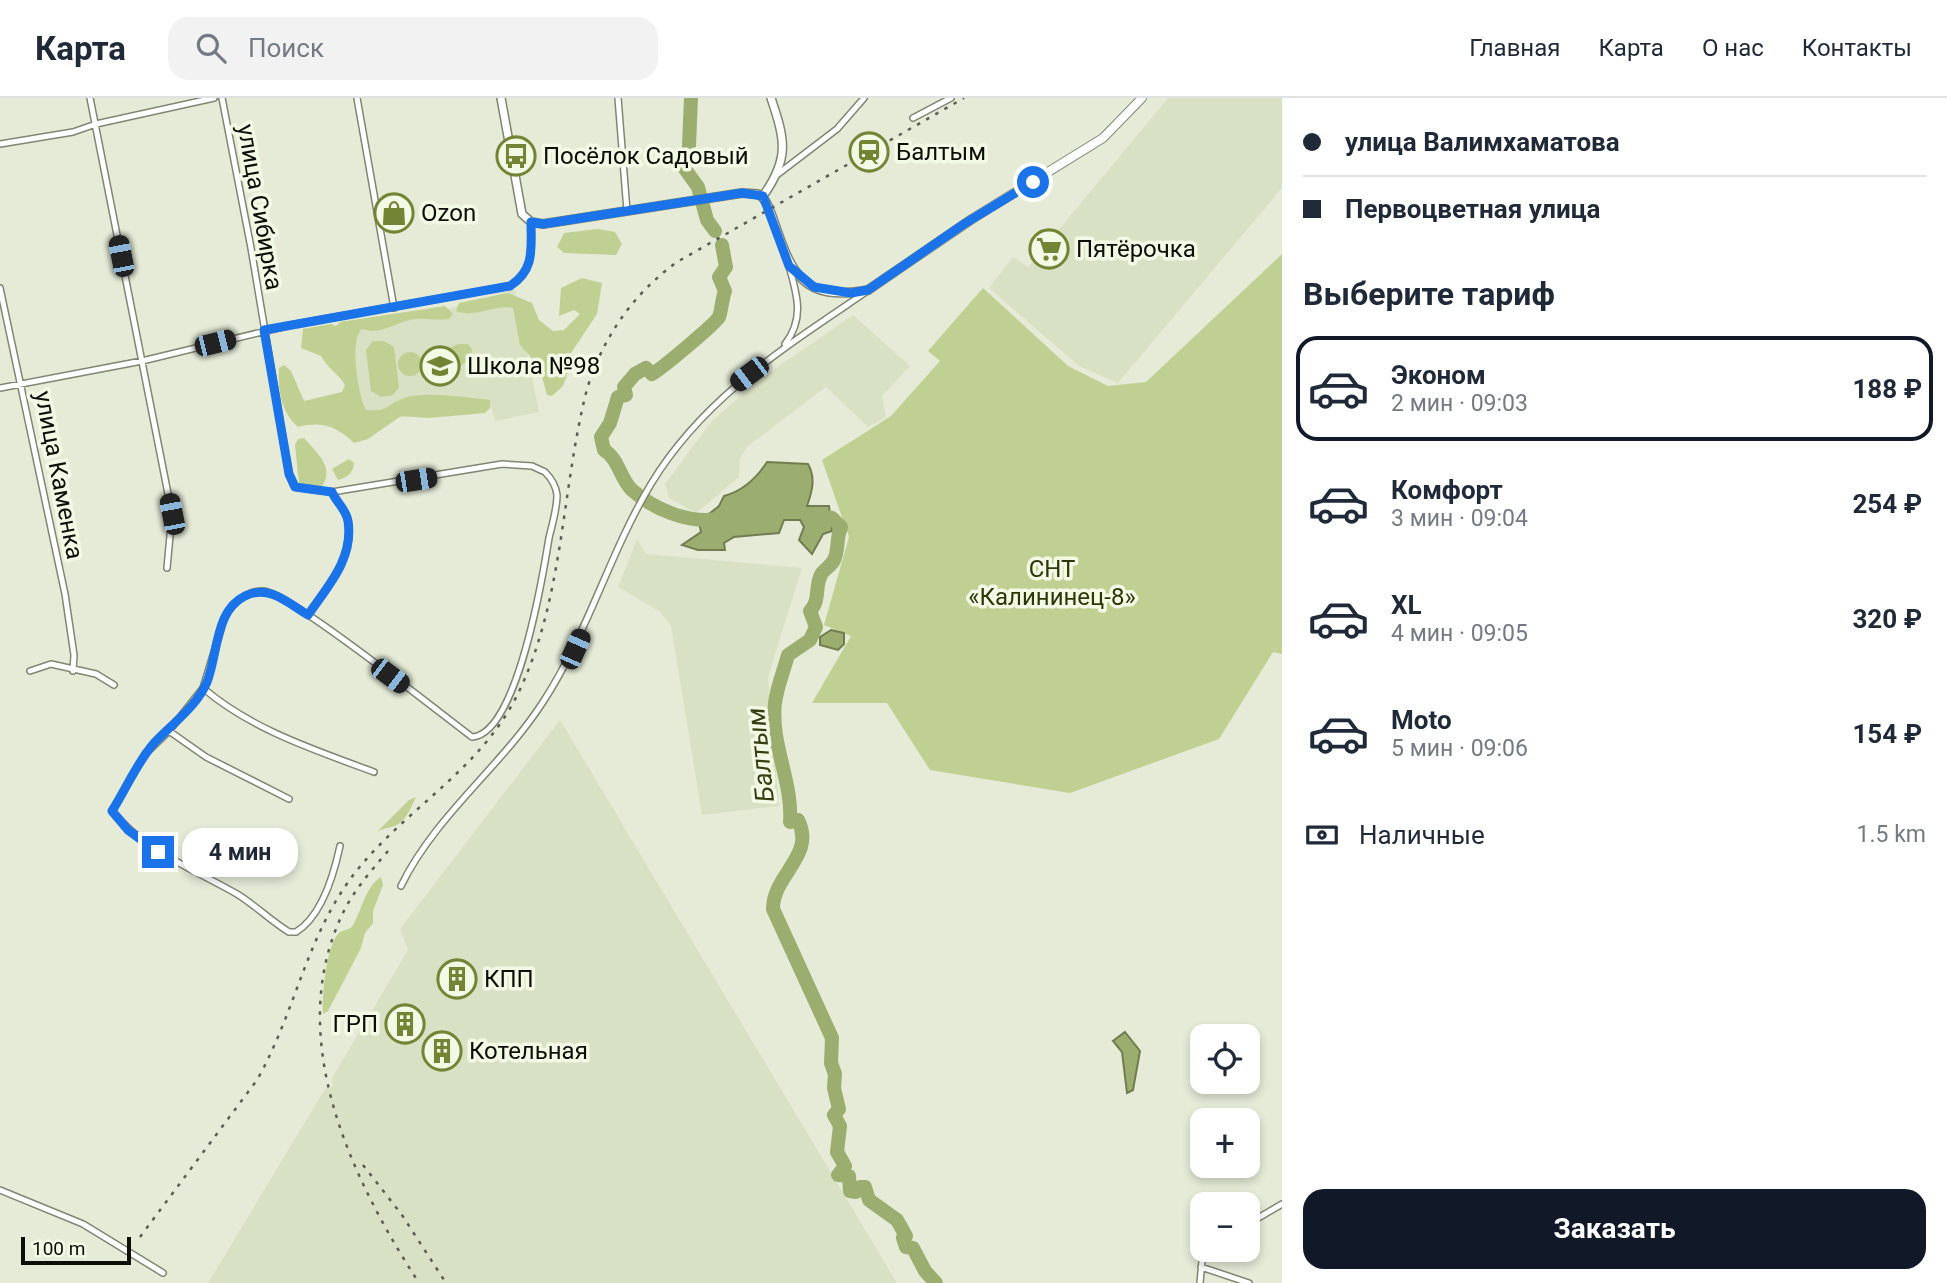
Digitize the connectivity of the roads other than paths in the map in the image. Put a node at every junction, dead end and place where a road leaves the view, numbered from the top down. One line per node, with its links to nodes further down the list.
1 (90, 98): 12 (street)
2 (214, 98): 12 (street)
3 (222, 98): 22 (street, улица Сибирка)
4 (357, 98): 21 (street)
5 (500, 98): 17 (street)
6 (618, 98): 16 (street)
7 (771, 98): 14 (street)
8 (864, 98): 14 (street)
9 (951, 98): 11 (street)
10 (1142, 98): 20 (main road)
11 (912, 118)
12 (96, 124): 13 (street); 24 (street)
13 (0, 144)
14 (778, 174): 15 (street)
15 (763, 196): 16 (street); 18 (street)
16 (627, 211): 17 (street)
17 (531, 222): 21 (street)
18 (789, 266): 20 (street); 23 (street)
19 (0, 288): 25 (street, улица Каменка)
20 (868, 290): 23 (street)
21 (394, 308): 22 (street)
22 (264, 330): 24 (street); 27 (street, улица Сибирка)
23 (781, 349): 38 (street)
24 (142, 361): 25 (street); 28 (street)
25 (23, 382): 26 (street); 31 (street, улица Каменка)
26 (0, 388)
27 (332, 492): 29 (street); 29 (street)
28 (167, 568)
29 (308, 615): 33 (street)
30 (30, 671): 31 (street)
31 (73, 671): 32 (street)
32 (114, 685)
33 (204, 688): 34 (street); 35 (street)
34 (169, 731): 36 (street); 37 (street)
35 (374, 772)
36 (289, 799)
37 (340, 846)
38 (401, 886)
39 (0, 1190): 44 (street)
40 (1282, 1203): 41 (street)
41 (1260, 1217)
42 (1202, 1262): 43 (street)
43 (1201, 1267): 45 (street); 46 (street)
44 (163, 1273)
45 (1200, 1283)
46 (1248, 1283)

